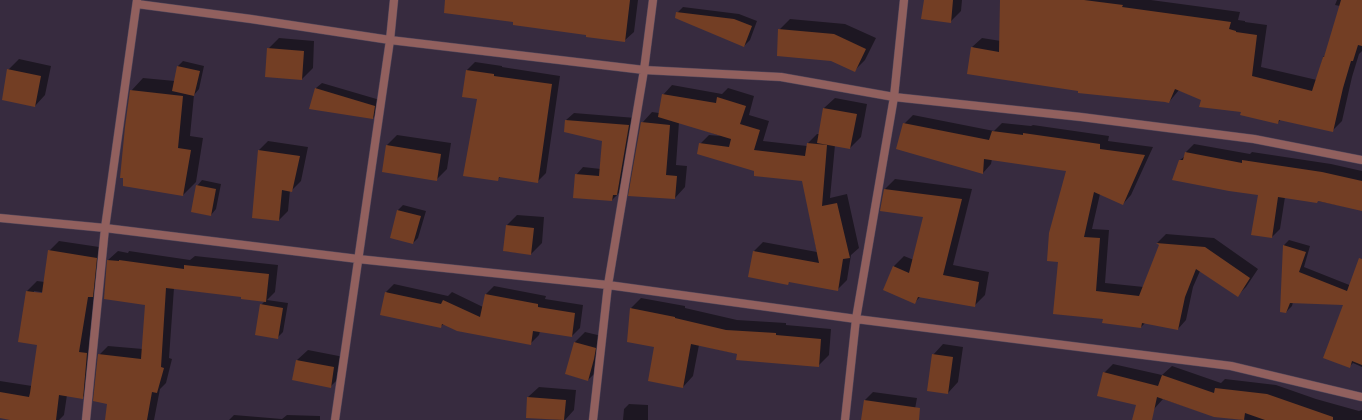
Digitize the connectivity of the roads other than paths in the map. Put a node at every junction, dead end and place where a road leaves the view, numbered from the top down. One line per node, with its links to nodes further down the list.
1 (394, 0): 5 (street)
2 (653, 0): 6 (street)
3 (904, 0): 7 (street)
4 (137, 2): 5 (street); 10 (street)
5 (390, 40): 6 (street); 11 (street)
6 (644, 70): 7 (street); 12 (street)
7 (894, 97): 8 (street); 13 (street)
8 (1362, 160)
9 (0, 218): 10 (street)
10 (105, 228): 11 (street); 15 (street)
11 (358, 258): 12 (street); 16 (street)
12 (608, 285): 13 (street); 17 (street)
13 (856, 319): 14 (street); 18 (street)
14 (1362, 397)
15 (86, 420)
16 (335, 420)
17 (593, 420)
18 (845, 420)

